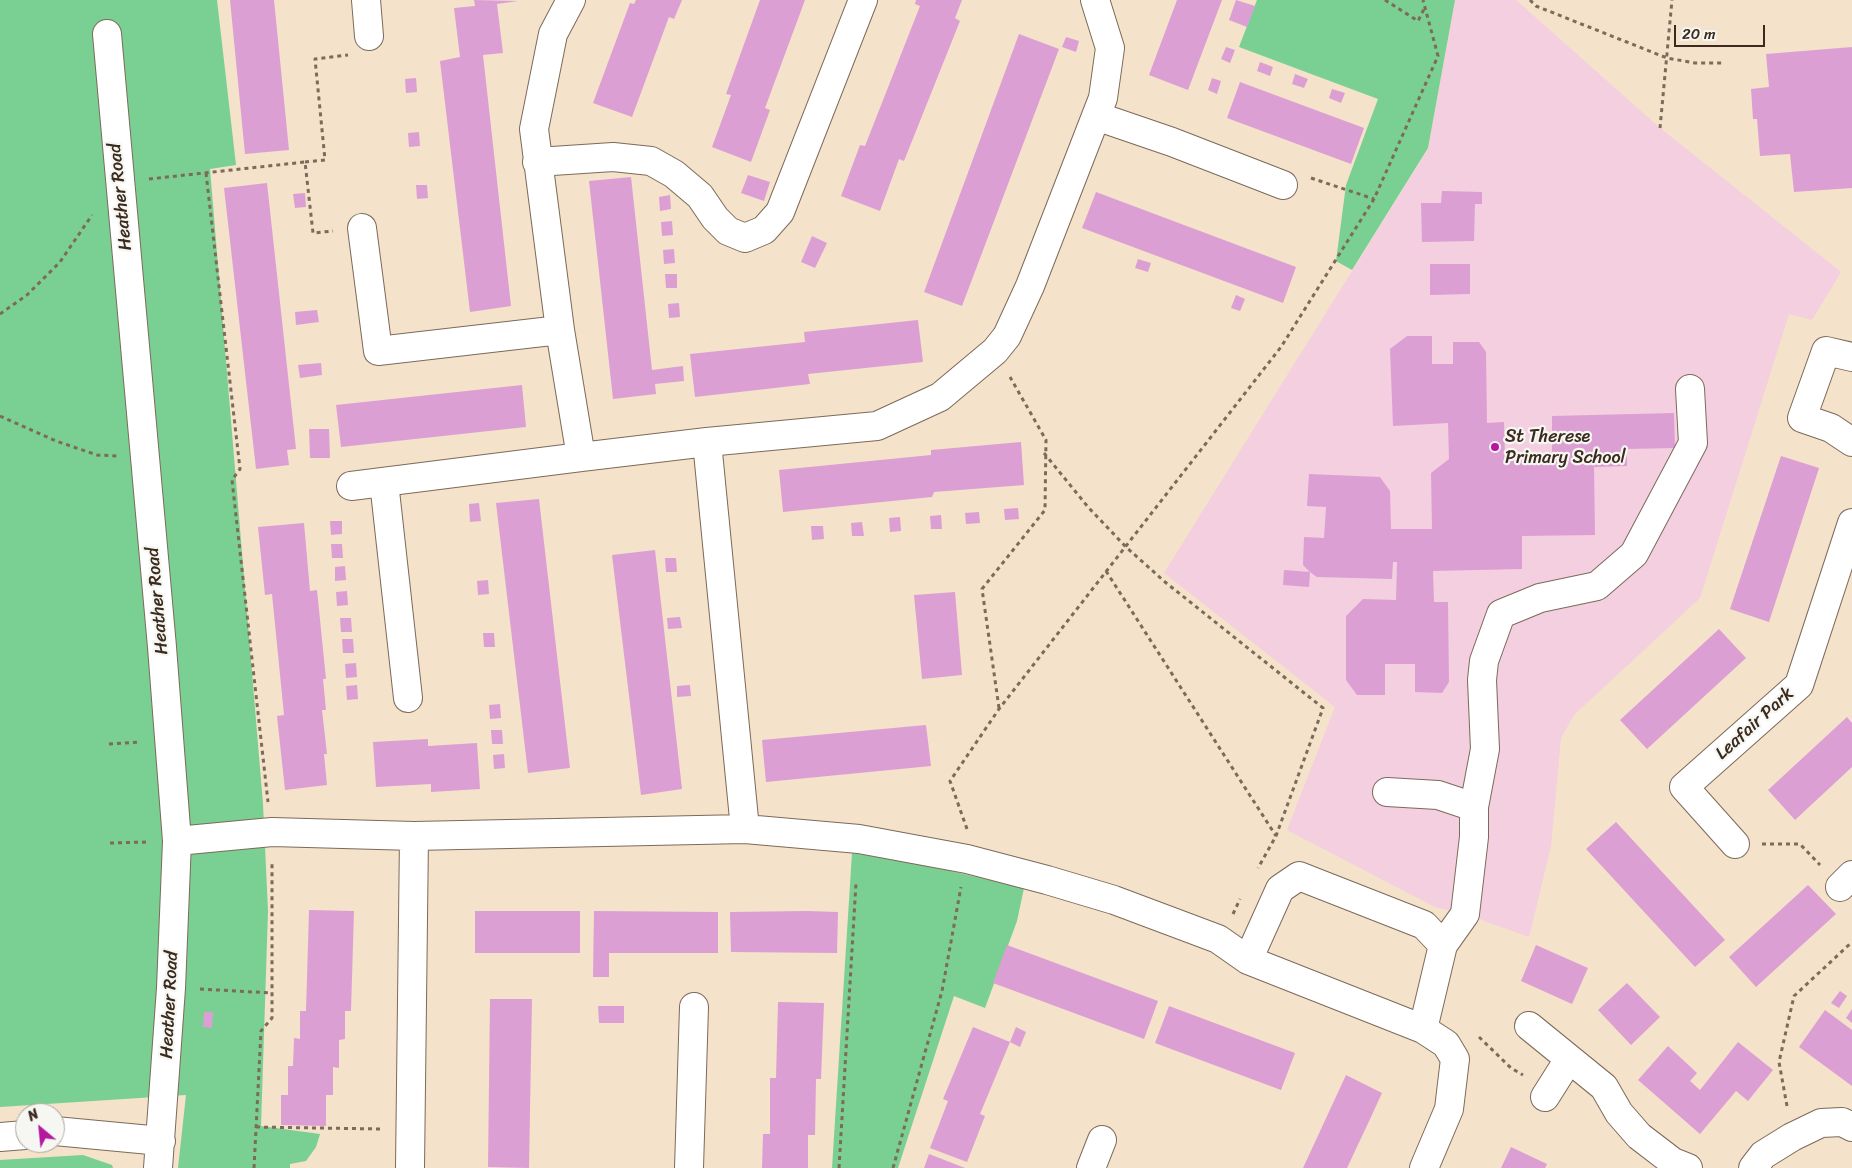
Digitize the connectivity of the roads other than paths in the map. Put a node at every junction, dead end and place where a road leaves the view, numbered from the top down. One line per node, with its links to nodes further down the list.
1 (366, 0): 6 (street)
2 (572, 0): 8 (street)
3 (863, 0): 8 (street)
4 (1094, 0): 7 (street)
5 (107, 34): 25 (street, Heather Road)
6 (369, 36)
7 (1096, 116): 9 (street); 14 (street)
8 (537, 162): 11 (street)
9 (1283, 185)
10 (362, 228): 11 (street)
11 (560, 330): 16 (street)
12 (1852, 357): 15 (street)
13 (1690, 389): 22 (street)
14 (707, 442): 16 (street); 23 (street)
15 (1852, 442)
16 (581, 457): 17 (street)
17 (384, 482): 18 (street); 20 (street)
18 (352, 486)
19 (1852, 523): 26 (street, Leafair Park)
20 (408, 698)
21 (1387, 792): 22 (street)
22 (1474, 807): 27 (street)
23 (745, 829): 24 (street); 28 (street)
24 (414, 836): 25 (street); 41 (street)
25 (177, 841): 39 (street, Heather Road)
26 (1735, 844)
27 (1443, 944): 28 (street); 31 (street)
28 (1248, 960): 31 (street)
29 (694, 1007): 42 (street)
30 (1529, 1026): 32 (street)
31 (1423, 1028): 44 (street)
32 (1569, 1059): 33 (street); 45 (street)
33 (1537, 1087)
34 (1852, 1127): 46 (street)
35 (65, 1132): 39 (street)
36 (15, 1136): 37 (street)
37 (0, 1138)
38 (1102, 1140): 43 (street)
39 (161, 1142): 40 (street, Heather Road)
40 (158, 1168)
41 (410, 1168)
42 (689, 1168)
43 (1091, 1168)
44 (1424, 1168)
45 (1688, 1168)
46 (1753, 1168)

